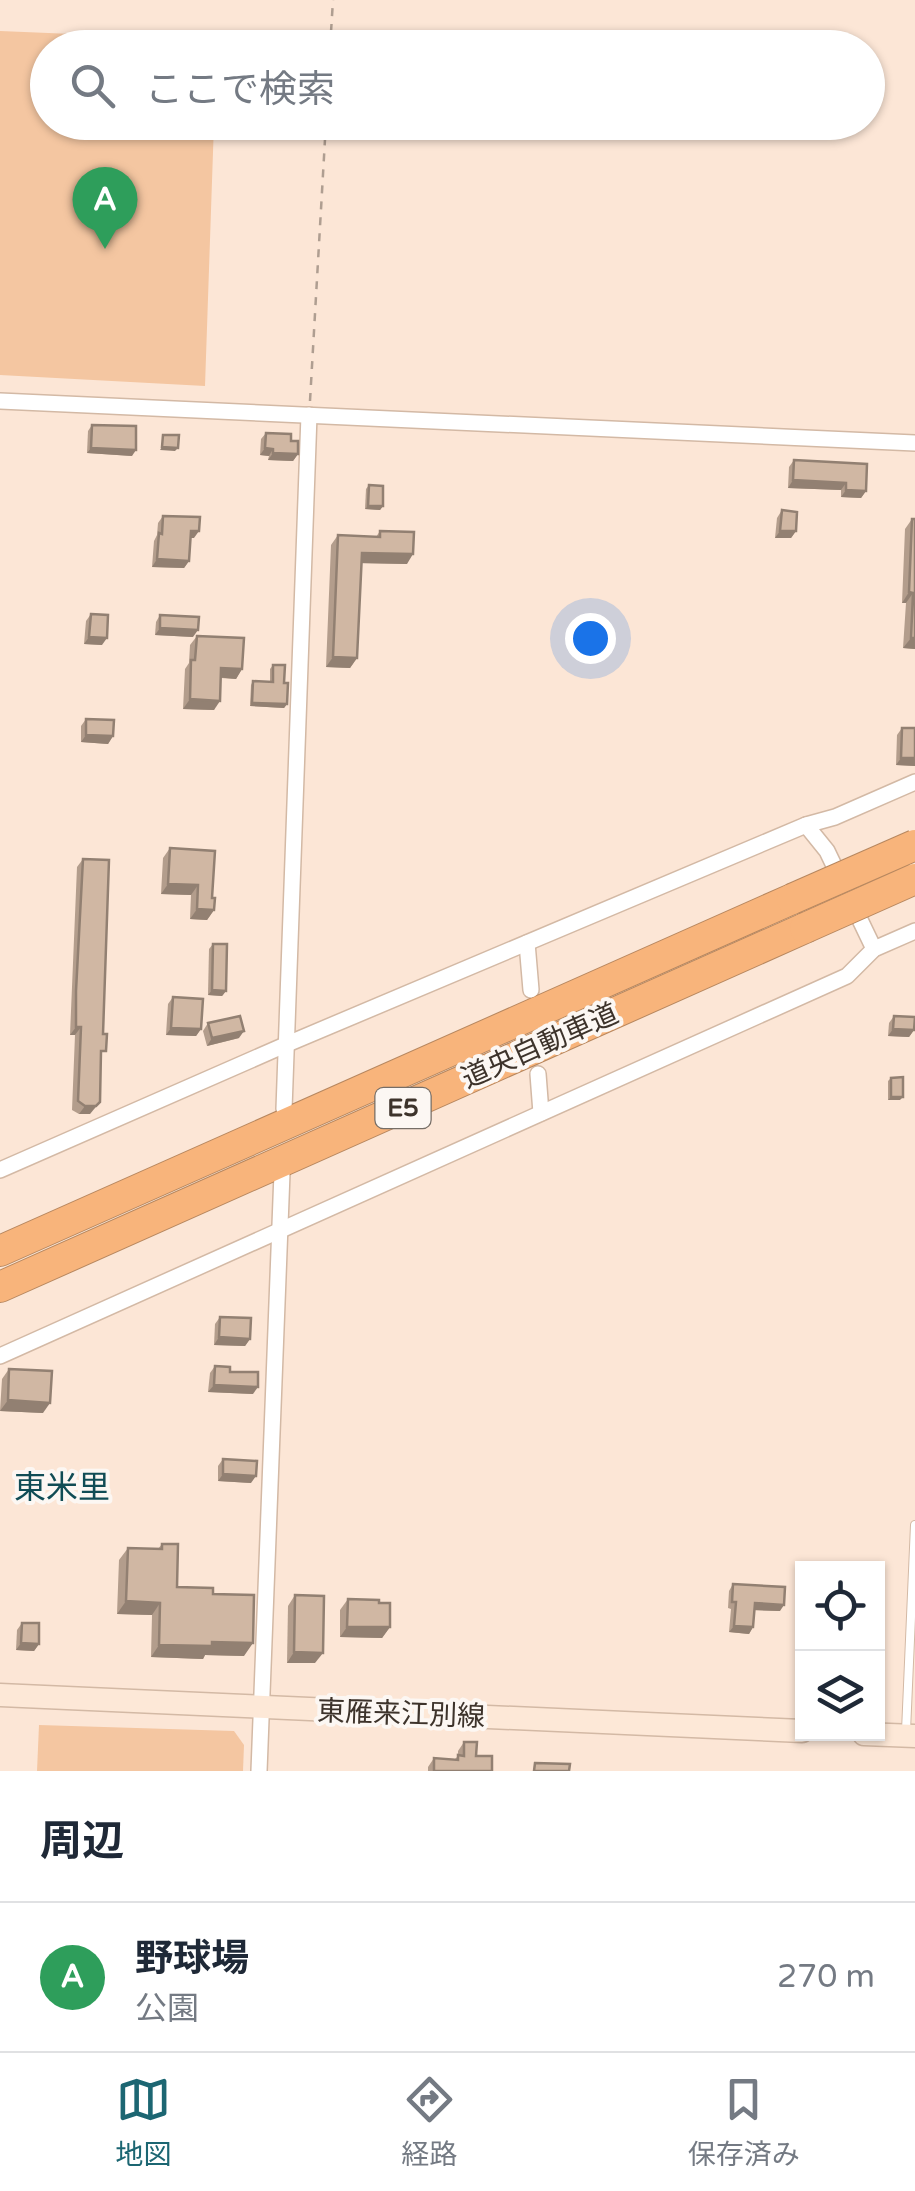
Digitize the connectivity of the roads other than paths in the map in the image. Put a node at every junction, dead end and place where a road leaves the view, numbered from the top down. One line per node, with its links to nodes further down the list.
1 (0, 401): 2 (street)
2 (309, 416): 3 (street); 12 (street)
3 (915, 443)
4 (915, 782): 5 (street)
5 (806, 824): 9 (street); 10 (street)
6 (915, 845): 19 (highway, 道央自動車道 / E5, bridge)
7 (915, 879): 20 (highway, 道央自動車道 / E5, bridge)
8 (915, 930): 10 (street)
9 (527, 943): 11 (street); 12 (street)
10 (874, 949): 15 (street)
11 (531, 990)
12 (285, 1045): 14 (street); 16 (street)
13 (538, 1074): 15 (street)
14 (284, 1109)
15 (541, 1113): 18 (street)
16 (0, 1170)
17 (282, 1174): 18 (street)
18 (279, 1231): 21 (street); 24 (street)
19 (0, 1251)
20 (0, 1287)
21 (0, 1356)
22 (915, 1524): 27 (lane)
23 (0, 1695): 24 (main road, 東雁来江別線)
24 (262, 1708): 25 (main road, 東雁来江別線); 28 (street)
25 (795, 1731)
26 (885, 1735): 27 (main road)
27 (911, 1736)
28 (259, 1771)

